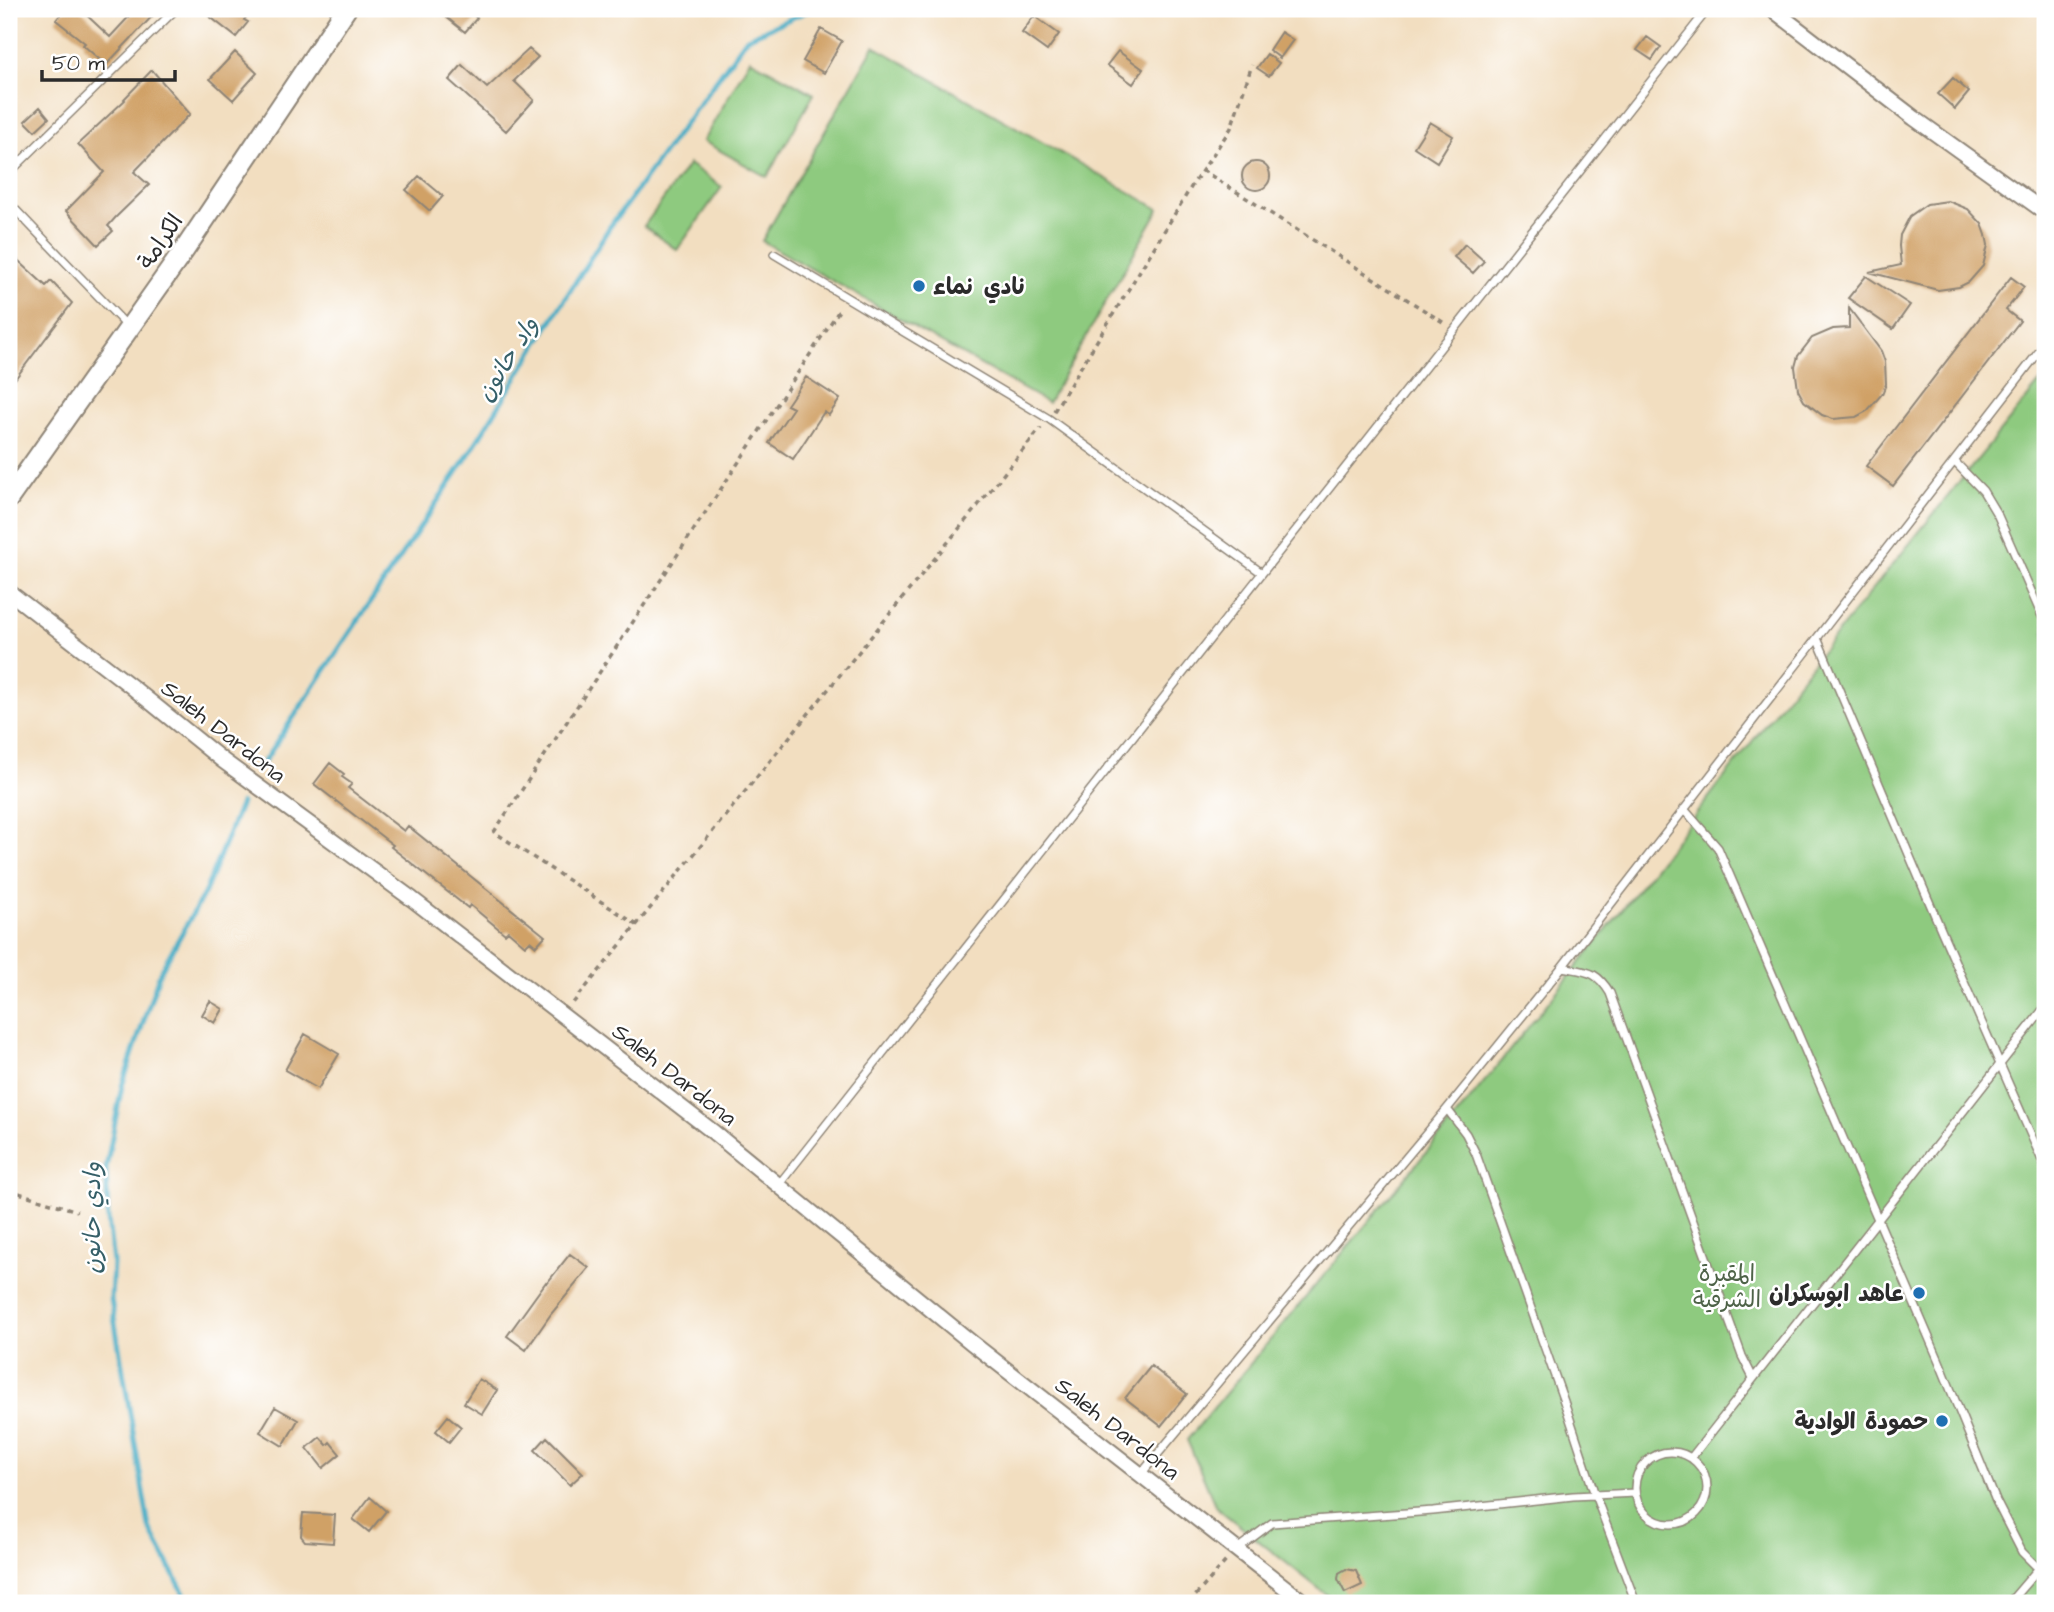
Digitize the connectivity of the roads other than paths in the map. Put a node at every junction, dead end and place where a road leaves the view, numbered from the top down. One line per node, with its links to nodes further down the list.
1 (176, 9): 5 (lane)
2 (346, 9): 9 (main road, الكرامة)
3 (1708, 9): 13 (lane)
4 (1772, 9): 7 (street)
5 (9, 173)
6 (9, 204): 9 (lane)
7 (2045, 212)
8 (775, 254): 13 (lane)
9 (130, 329): 12 (main road, الكرامة)
10 (2045, 344): 11 (lane)
11 (1955, 462): 15 (lane); 16 (lane)
12 (9, 498)
13 (1262, 573): 23 (lane)
14 (9, 592): 23 (street, Saleh Dardona)
15 (2045, 623)
16 (1817, 638): 17 (lane); 20 (lane)
17 (1684, 809): 18 (lane); 24 (lane)
18 (1562, 967): 21 (lane); 25 (lane)
19 (2045, 1007): 20 (lane)
20 (2000, 1064): 22 (lane); 24 (lane)
21 (1447, 1109): 27 (lane); 29 (lane)
22 (2045, 1167)
23 (779, 1183): 27 (street, Saleh Dardona)
24 (1878, 1219): 25 (lane); 32 (lane)
25 (1754, 1378): 26 (lane)
26 (1691, 1458): 28 (lane); 28 (lane)
27 (1142, 1474): 30 (street, Saleh Dardona)
28 (1636, 1493): 29 (lane)
29 (1595, 1495): 30 (lane); 34 (lane)
30 (1237, 1549): 33 (street, Saleh Dardona)
31 (2045, 1561): 32 (lane)
32 (2039, 1569): 35 (lane)
33 (1305, 1603)
34 (1636, 1603)
35 (2009, 1603)

